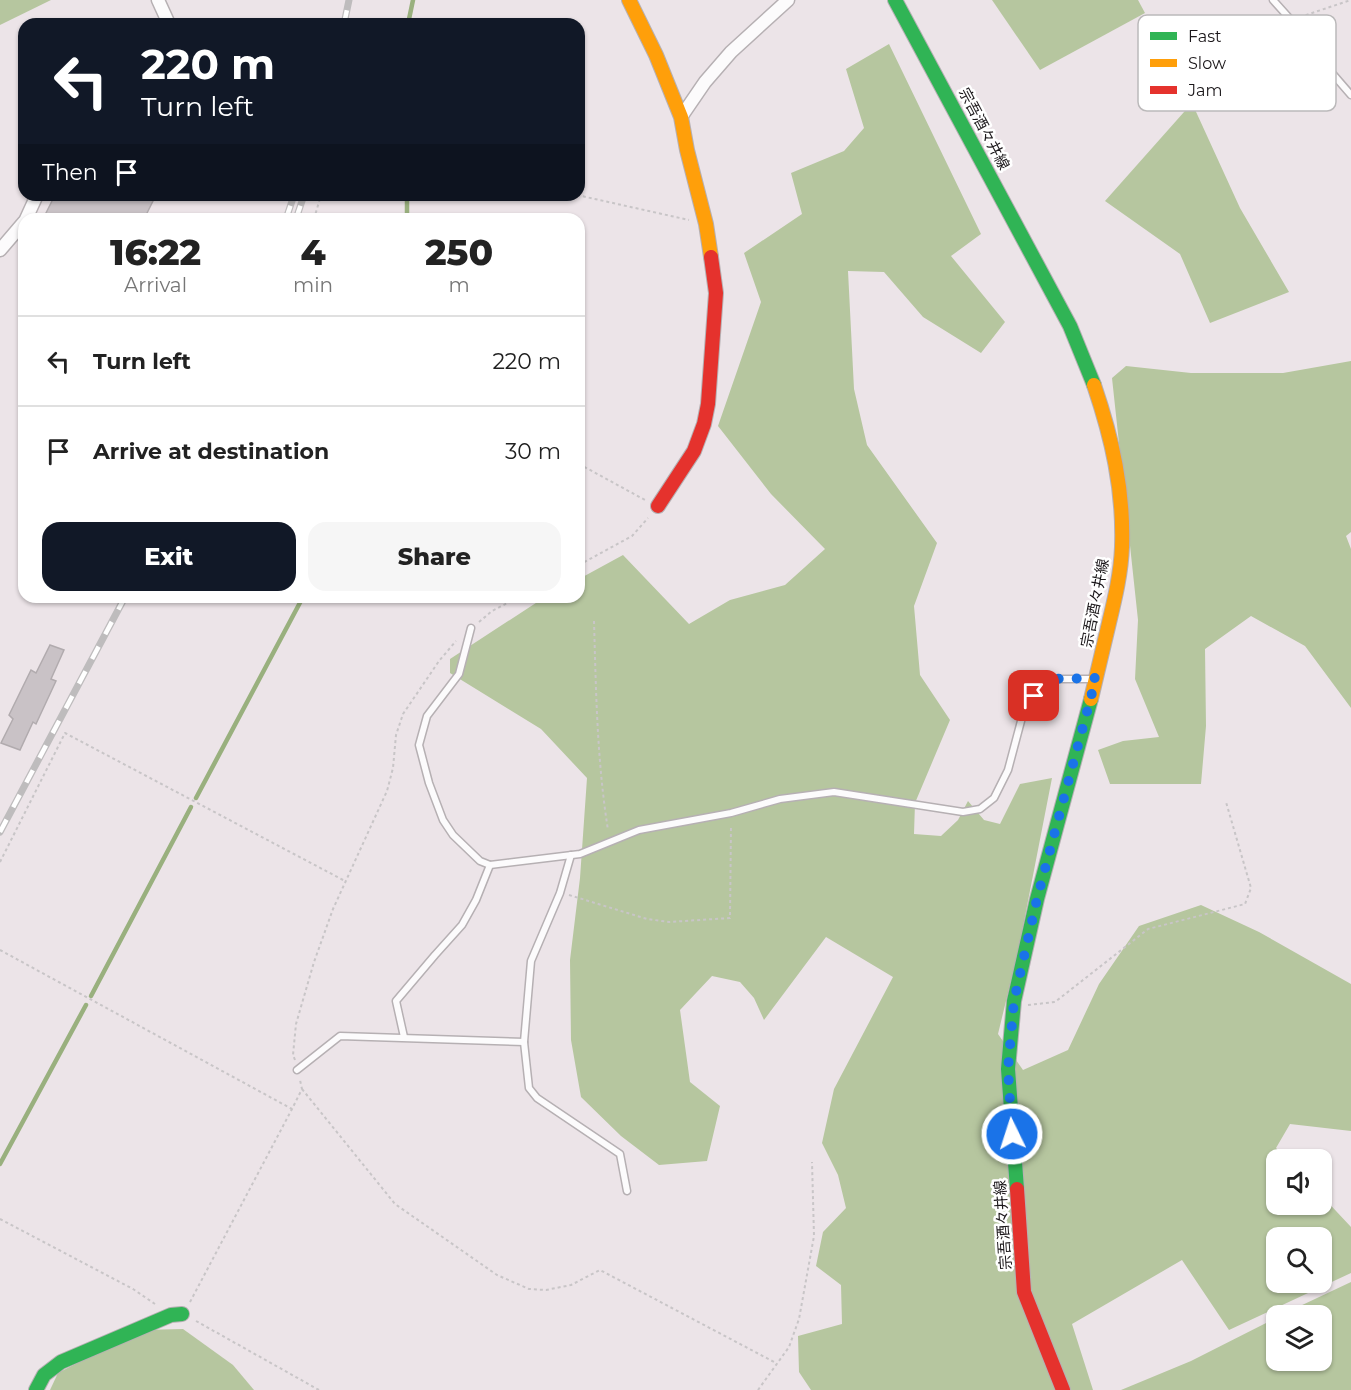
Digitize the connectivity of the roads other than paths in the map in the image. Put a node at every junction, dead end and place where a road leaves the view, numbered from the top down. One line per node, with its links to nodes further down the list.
1 (158, 0): 7 (street)
2 (629, 0): 10 (main road)
3 (788, 0): 10 (street)
4 (895, 0): 15 (main road, 宗吾酒々井線)
5 (1273, 0): 6 (lane)
6 (1286, 15)
7 (166, 18)
8 (1336, 78): 9 (lane)
9 (1351, 95)
10 (681, 117): 13 (main road)
11 (18, 229): 12 (street)
12 (0, 250)
13 (658, 506)
14 (471, 628): 17 (lane)
15 (1096, 678): 16 (lane); 24 (main road, 宗吾酒々井線)
16 (571, 855): 17 (lane); 19 (lane)
17 (490, 865): 18 (lane)
18 (404, 1037): 19 (lane); 20 (lane)
19 (524, 1042): 21 (lane)
20 (297, 1070)
21 (627, 1191)
22 (177, 1315): 23 (main road)
23 (36, 1390)
24 (1063, 1390)

